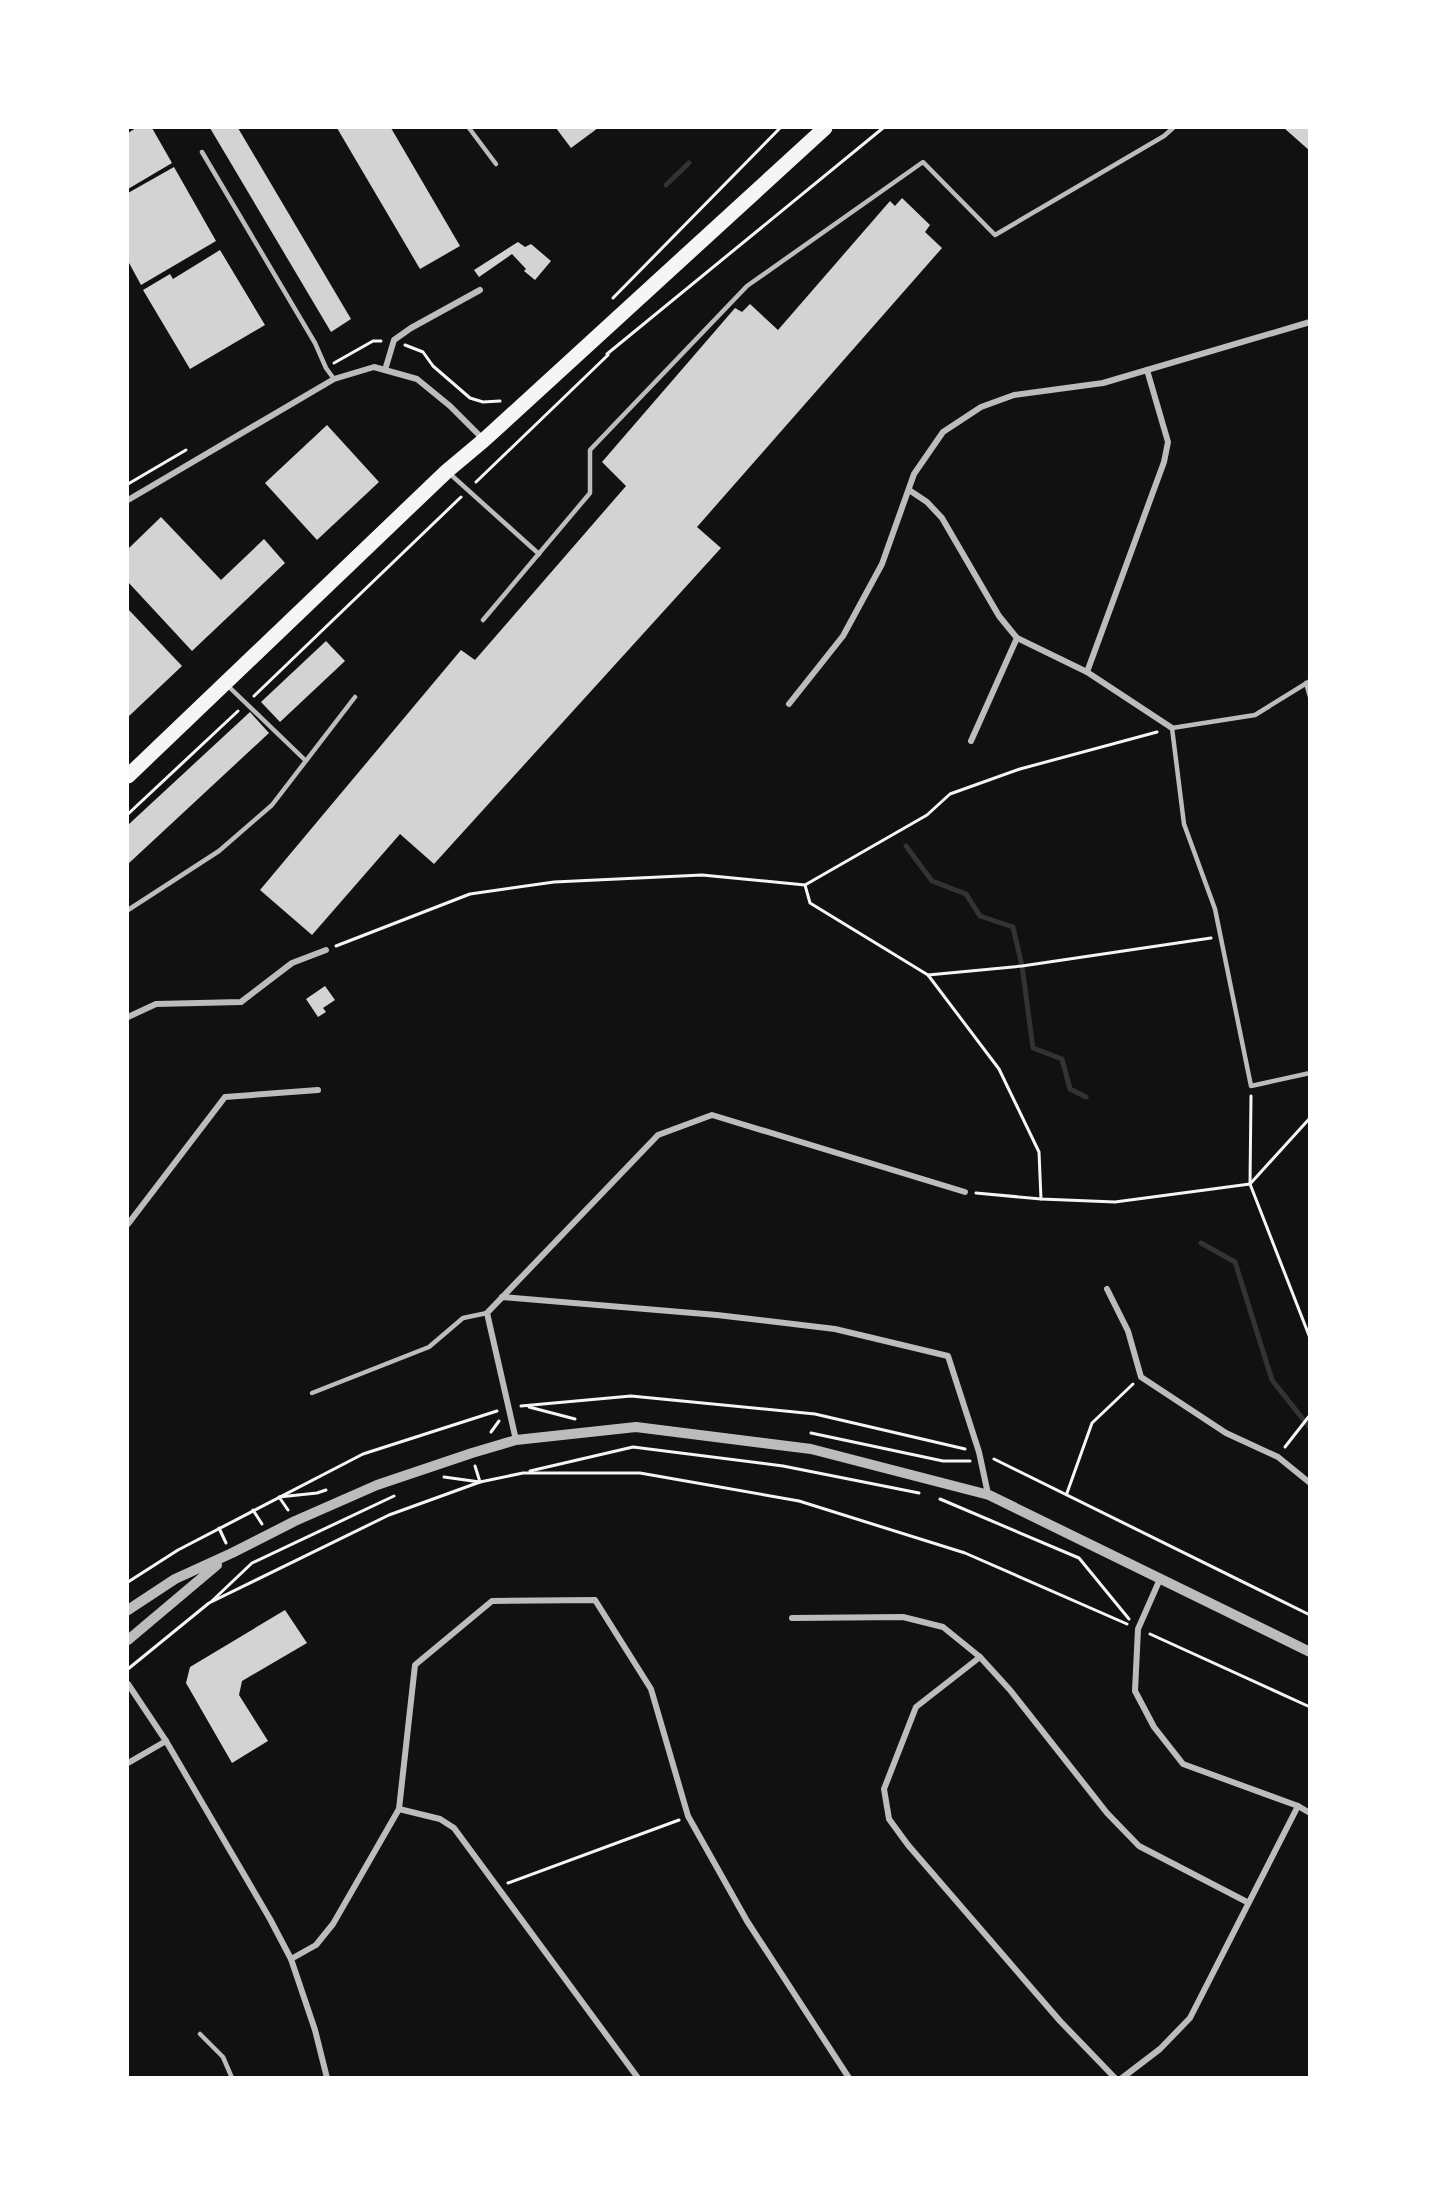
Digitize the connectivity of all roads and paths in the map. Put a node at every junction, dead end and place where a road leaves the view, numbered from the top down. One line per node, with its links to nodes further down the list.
1 (469, 128): 7 (lane)
2 (780, 128): 9 (path)
3 (825, 128): 11 (main road)
4 (883, 128): 13 (path)
5 (1173, 128): 26 (lane)
6 (202, 152): 14 (lane)
7 (496, 164)
8 (480, 290): 12 (street)
9 (611, 299)
10 (1310, 322): 16 (street)
11 (594, 338): 13 (path); 19 (main road)
12 (394, 340): 14 (path); 15 (street); 18 (path)
13 (608, 355): 23 (path)
14 (326, 368): 17 (lane)
15 (385, 370): 17 (street); 19 (street)
16 (1147, 370): 24 (street); 29 (street)
17 (334, 379): 25 (street)
18 (501, 401)
19 (484, 440): 21 (main road)
20 (192, 446): 22 (path)
21 (447, 471): 23 (lane); 31 (main road)
22 (128, 484)
23 (468, 490): 26 (lane); 34 (path)
24 (909, 490): 28 (street); 35 (street)
25 (128, 500)
26 (539, 554): 27 (lane)
27 (483, 620)
28 (1017, 638): 29 (street); 37 (street)
29 (1087, 672): 36 (street)
30 (1308, 682): 33 (lane); 36 (lane)
31 (225, 683): 34 (lane); 39 (main road)
32 (355, 697): 38 (lane)
33 (1310, 698)
34 (246, 704): 38 (lane); 40 (path)
35 (789, 704)
36 (1172, 728): 41 (path); 43 (lane)
37 (971, 741)
38 (305, 760): 42 (lane)
39 (128, 776)
40 (128, 814)
41 (805, 885): 44 (path); 45 (path)
42 (128, 910)
43 (1222, 937): 45 (path); 48 (lane)
44 (326, 950): 46 (street)
45 (928, 975): 53 (path)
46 (128, 1017)
47 (1310, 1073): 48 (lane)
48 (1251, 1086): 51 (path)
49 (318, 1090): 54 (street)
50 (1310, 1118): 51 (path)
51 (1250, 1184): 53 (path); 58 (path)
52 (965, 1192): 53 (path); 56 (street)
53 (1041, 1199)
54 (128, 1224)
55 (1107, 1289): 59 (street)
56 (502, 1297): 57 (street); 73 (street)
57 (487, 1312): 60 (lane); 62 (street)
58 (1310, 1338)
59 (1141, 1377): 65 (street); 72 (path)
60 (312, 1393)
61 (548, 1404): 62 (path)
62 (509, 1408): 64 (street); 77 (path)
63 (1309, 1415): 65 (path)
64 (516, 1440): 73 (street); 75 (street)
65 (1278, 1457): 69 (street)
66 (523, 1473): 68 (path); 71 (path); 81 (path)
67 (436, 1476): 68 (path)
68 (480, 1482): 78 (path)
69 (1310, 1483)
70 (403, 1492): 78 (path)
71 (923, 1494)
72 (1066, 1494)
73 (989, 1495): 76 (street)
74 (935, 1496): 81 (path)
75 (232, 1553): 79 (street); 82 (street)
76 (1160, 1579): 81 (street); 83 (street)
77 (128, 1582)
78 (209, 1603): 85 (path)
79 (128, 1610)
80 (792, 1618): 84 (street)
81 (1138, 1629): 87 (path); 90 (street)
82 (128, 1640)
83 (1310, 1652)
84 (980, 1658): 95 (street); 102 (street)
85 (128, 1669)
86 (128, 1684): 88 (street)
87 (1310, 1707)
88 (166, 1741): 89 (street); 96 (street)
89 (128, 1763)
90 (1298, 1806): 92 (street); 95 (street)
91 (399, 1809): 93 (street); 94 (street); 96 (street)
92 (1310, 1813)
93 (688, 1816): 94 (path); 98 (street)
94 (498, 1886): 101 (street)
95 (1247, 1902): 103 (street)
96 (291, 1959): 100 (street)
97 (200, 2034): 99 (lane)
98 (844, 2076)
99 (232, 2078)
100 (327, 2078)
101 (638, 2078)
102 (1115, 2078)
103 (1122, 2078)

